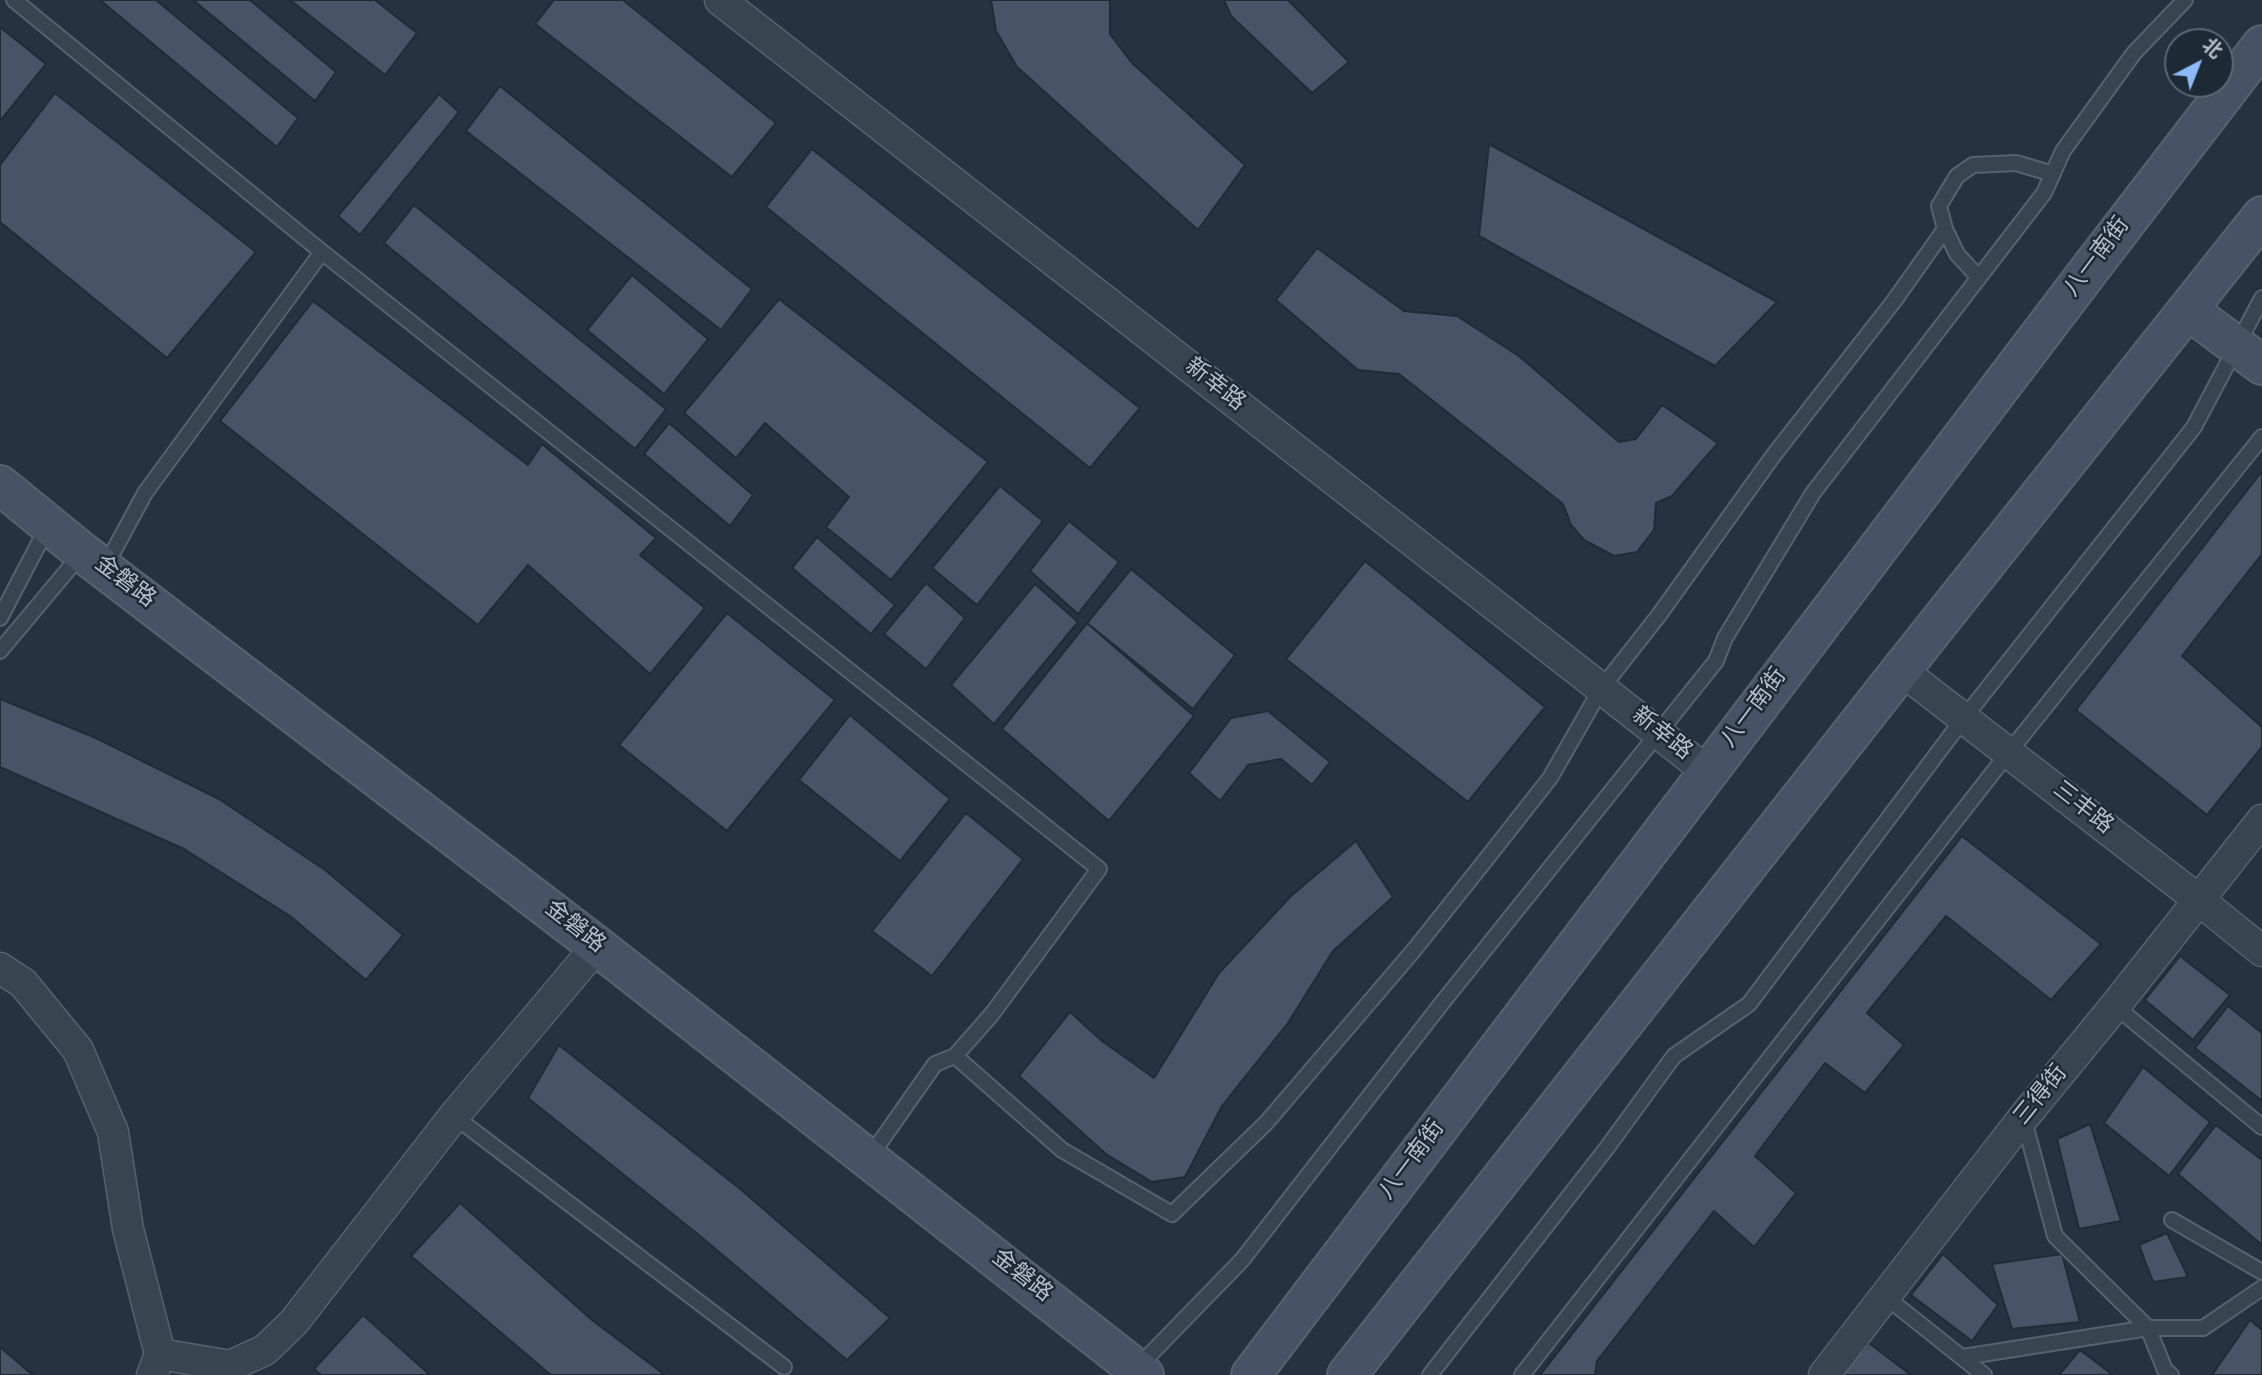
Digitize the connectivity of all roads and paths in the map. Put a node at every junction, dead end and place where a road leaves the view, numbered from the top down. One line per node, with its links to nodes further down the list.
1 (14, 0): 8 (lane)
2 (720, 0): 20 (street, 新幸路)
3 (2185, 0): 5 (lane)
4 (2262, 45): 24 (main road, 八一南街)
5 (2053, 174): 7 (lane); 9 (lane)
6 (2262, 216): 11 (main road)
7 (1945, 229): 9 (lane); 20 (lane)
8 (322, 252): 16 (lane); 31 (lane)
9 (1979, 278): 22 (lane)
10 (2262, 298): 12 (lane)
11 (2188, 310): 12 (main road); 19 (main road)
12 (2249, 356): 21 (lane)
13 (2262, 437): 23 (lane)
14 (0, 485): 15 (main road, 金磐路)
15 (48, 524): 16 (main road, 金磐路); 17 (lane)
16 (93, 560): 18 (lane); 27 (main road, 金磐路)
17 (0, 618)
18 (0, 651)
19 (1901, 670): 21 (street, 三丰路); 46 (main road)
20 (1601, 688): 22 (street, 新幸路); 31 (lane)
21 (1964, 718): 23 (street, 三丰路); 47 (lane)
22 (1659, 734): 24 (street, 新幸路); 44 (lane)
23 (2009, 752): 26 (street, 三丰路); 48 (lane)
24 (1708, 772): 45 (main road, 八一南街)
25 (2262, 820): 26 (street, 三得街)
26 (2199, 900): 28 (street, 三丰路); 30 (street, 三得街)
27 (597, 946): 32 (street); 35 (main road, 金磐路)
28 (2262, 951)
29 (0, 968): 42 (street)
30 (2115, 1006): 33 (street, 三得街); 34 (lane)
31 (955, 1056): 35 (lane)
32 (454, 1116): 42 (street); 43 (lane)
33 (2024, 1118): 39 (street, 三得街); 40 (lane)
34 (2262, 1127)
35 (869, 1158): 44 (main road, 金磐路)
36 (2172, 1220): 37 (lane)
37 (2262, 1272)
38 (2262, 1287): 40 (lane)
39 (1886, 1297): 41 (lane); 49 (street, 三得街)
40 (2148, 1328): 41 (lane); 51 (lane)
41 (1963, 1357): 50 (lane)
42 (156, 1364)
43 (784, 1367)
44 (1132, 1373)
45 (1251, 1375)
46 (1347, 1375)
47 (1430, 1375)
48 (1522, 1375)
49 (1824, 1375)
50 (1984, 1375)
51 (2171, 1375)

